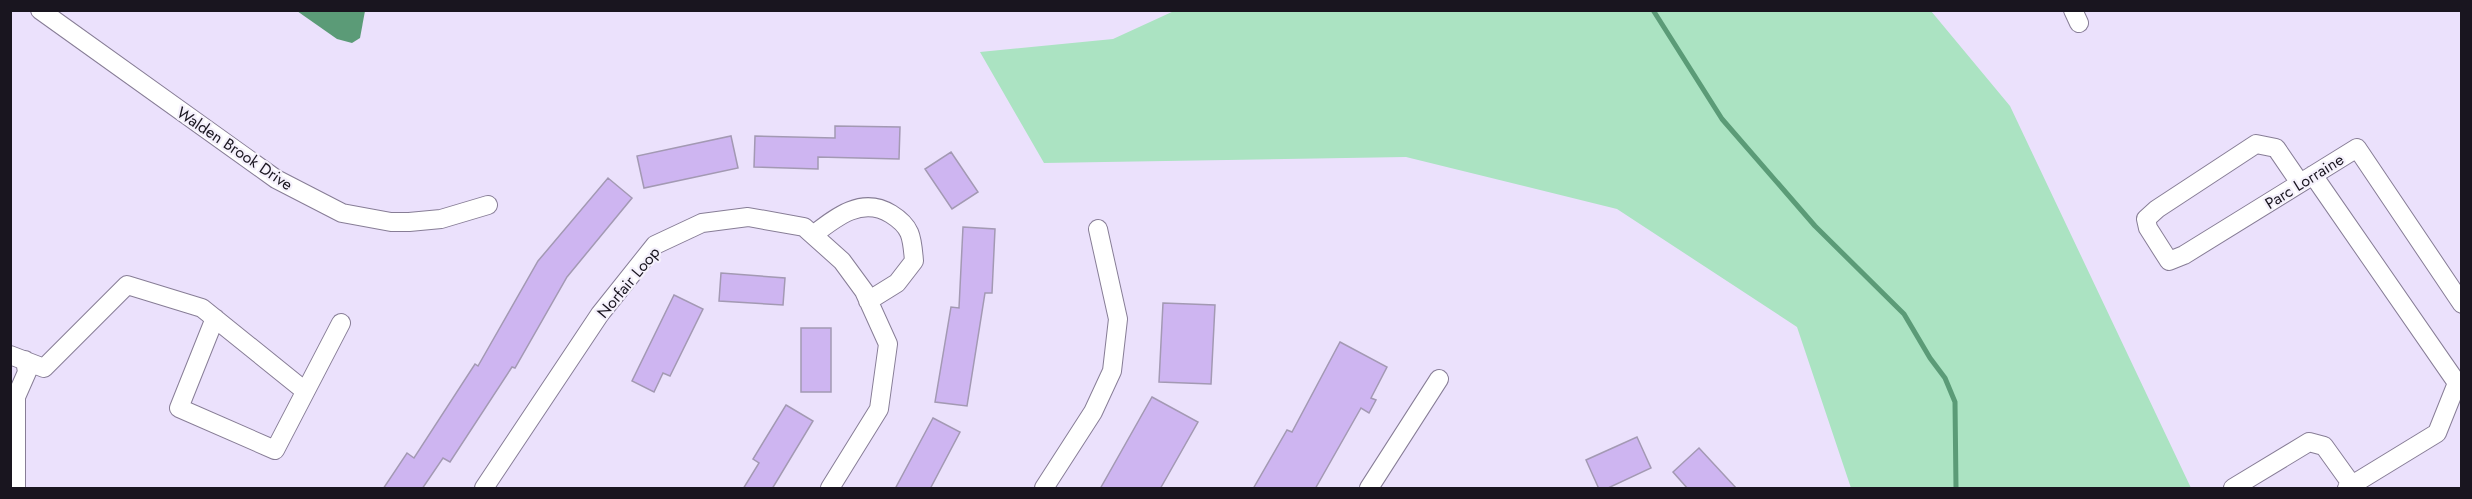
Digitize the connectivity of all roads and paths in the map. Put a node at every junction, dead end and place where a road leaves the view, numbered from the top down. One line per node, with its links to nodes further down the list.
1 (40, 10): 3 (street, Walden Brook Drive)
2 (2307, 179): 2 (street, Parc Lorraine); 6 (street, Parc Lorraine); 12 (street)
3 (488, 205)
4 (1098, 229): 19 (street)
5 (813, 235): 7 (street, Norfair Loop); 7 (street); 17 (street, Norfair Loop)
6 (2460, 300)
7 (868, 301): 18 (street, Norfair Loop)
8 (215, 318): 10 (street); 13 (street); 13 (street)
9 (341, 323): 13 (street)
10 (18, 358): 14 (street)
11 (1439, 379): 20 (street)
12 (2459, 382): 15 (street)
13 (305, 391)
14 (13, 457): 16 (street)
15 (2350, 487): 21 (street)
16 (16, 489)
17 (484, 489)
18 (830, 489)
19 (1044, 489)
20 (1369, 489)
21 (2233, 489)

